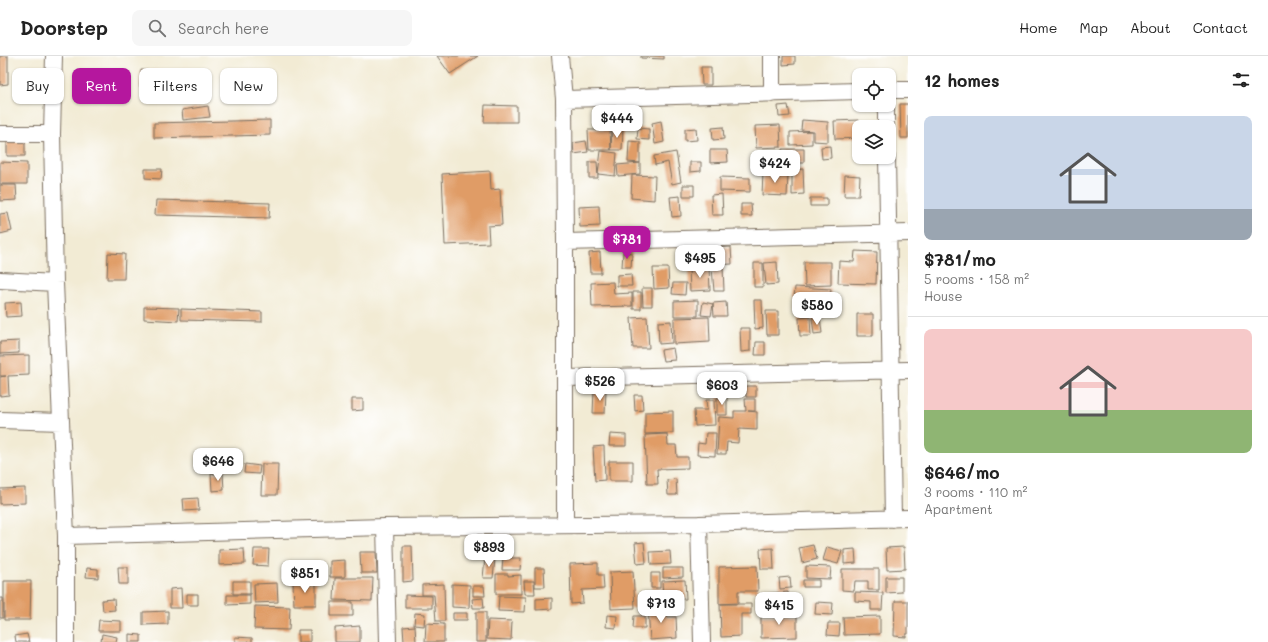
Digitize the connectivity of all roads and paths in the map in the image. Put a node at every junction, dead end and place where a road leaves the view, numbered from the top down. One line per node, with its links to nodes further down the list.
1 (54, 56): 10 (street)
2 (560, 56): 8 (street)
3 (772, 56): 7 (street)
4 (896, 90): 5 (street)
5 (908, 90)
6 (852, 91): 7 (street)
7 (772, 94): 8 (street)
8 (564, 99): 14 (street)
9 (0, 134): 10 (street)
10 (52, 134): 16 (street)
11 (887, 164): 12 (street)
12 (889, 233): 13 (street); 14 (street); 18 (street)
13 (908, 233)
14 (565, 242): 19 (street)
15 (0, 280): 16 (street)
16 (55, 282): 21 (street)
17 (908, 370): 18 (street)
18 (891, 371): 19 (street); 22 (street)
19 (566, 378): 24 (street)
20 (0, 420): 21 (street)
21 (61, 422): 26 (street)
22 (900, 518): 23 (street)
23 (699, 524): 24 (street); 29 (street)
24 (565, 525): 25 (street)
25 (385, 527): 26 (street); 28 (street)
26 (66, 536): 27 (street)
27 (66, 642)
28 (388, 642)
29 (702, 642)

